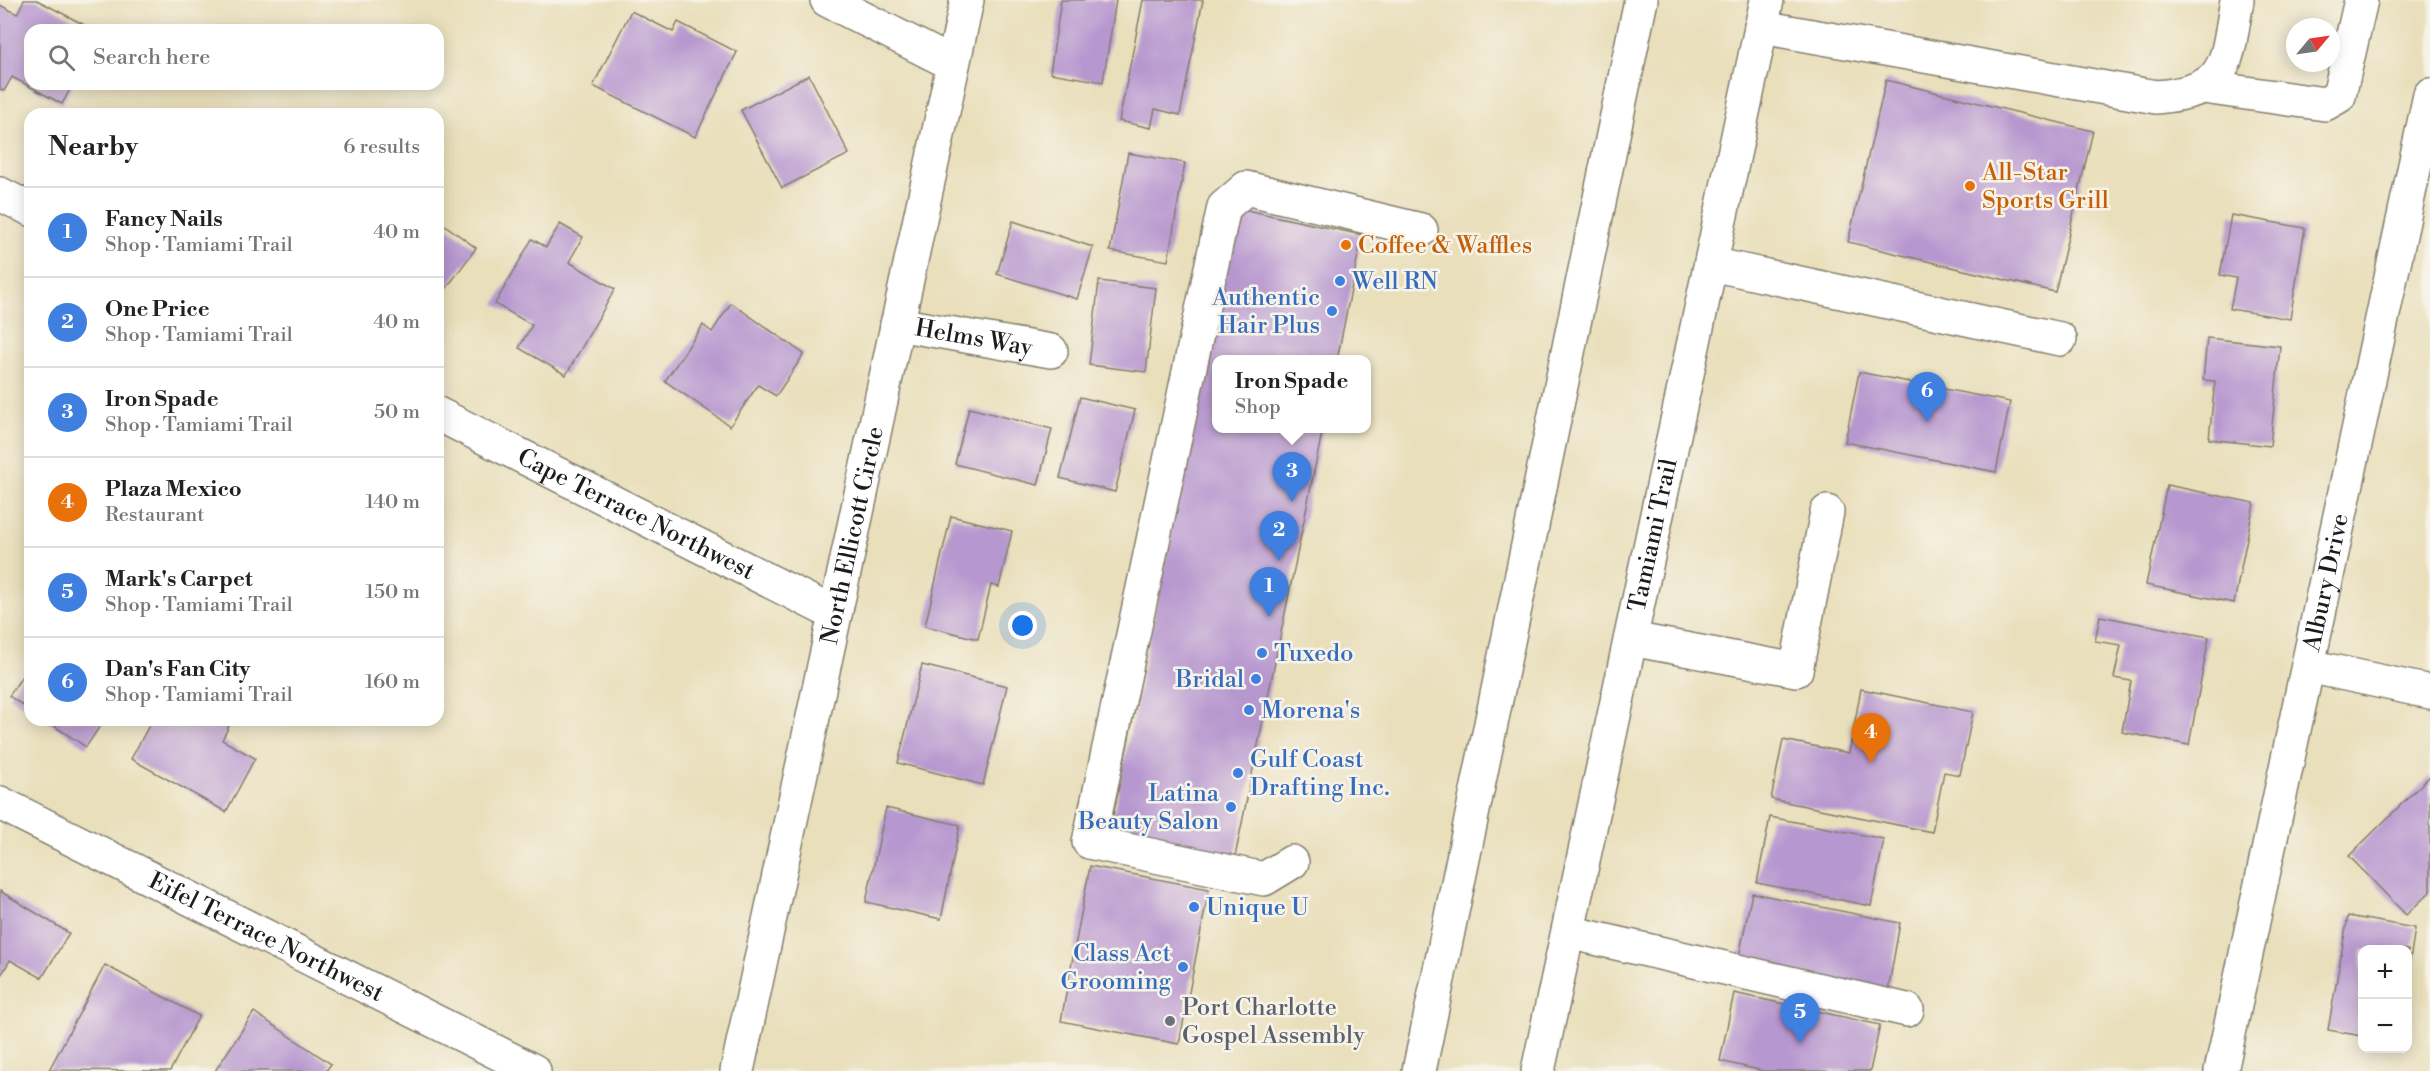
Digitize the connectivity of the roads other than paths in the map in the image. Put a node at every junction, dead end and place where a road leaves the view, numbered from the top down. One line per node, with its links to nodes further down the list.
1 (826, 0): 7 (street)
2 (967, 0): 7 (street, North Ellicott Circle)
3 (1641, 0): 31 (street)
4 (2236, 0): 8 (street)
5 (2361, 0): 8 (street)
6 (1764, 13): 8 (street); 14 (street, Tamiami Trail)
7 (953, 64): 15 (street, North Ellicott Circle)
8 (2203, 87)
9 (2430, 95): 10 (street, Albury Drive)
10 (2426, 134): 22 (street, Albury Drive)
11 (0, 194): 12 (street)
12 (24, 207)
13 (1421, 230): 25 (street)
14 (1711, 264): 16 (street); 21 (street, Tamiami Trail)
15 (897, 324): 17 (street, Helms Way); 20 (street, North Ellicott Circle)
16 (2060, 339)
17 (1051, 351)
18 (444, 417): 20 (street, Cape Terrace Northwest)
19 (1827, 512): 21 (street)
20 (835, 614): 30 (street, North Ellicott Circle)
21 (1631, 639): 26 (street, Tamiami Trail)
22 (2308, 666): 23 (street); 32 (street, Albury Drive)
23 (2430, 692)
24 (0, 803): 29 (street, Eifel Terrace Northwest)
25 (1292, 862)
26 (1568, 932): 27 (street); 28 (street, Tamiami Trail)
27 (1906, 1010)
28 (1543, 1070)
29 (534, 1071)
30 (737, 1071)
31 (1419, 1071)
32 (2221, 1071)

